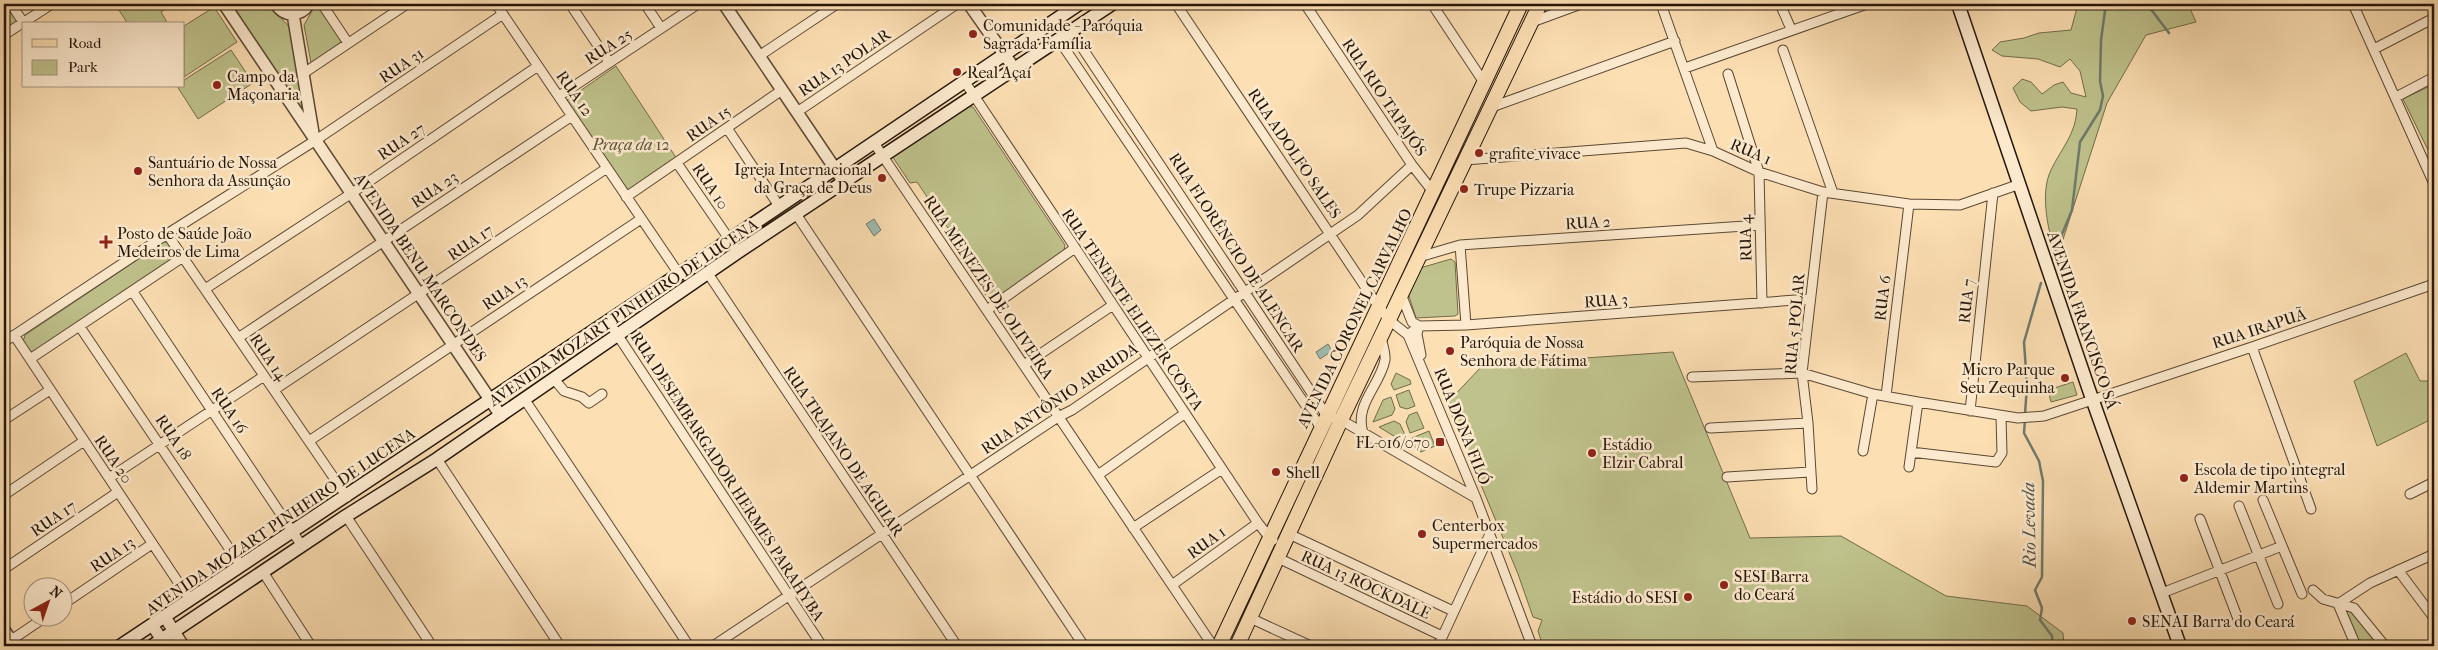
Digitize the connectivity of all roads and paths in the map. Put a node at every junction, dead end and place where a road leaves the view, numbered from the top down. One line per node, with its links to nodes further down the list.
1 (11, 4): 29 (street); 33 (street)
2 (52, 4): 33 (street)
3 (224, 4): 64 (street, AVENIDA BENU MARCONDES)
4 (276, 4): 30 (street)
5 (309, 4): 30 (street)
6 (322, 4): 42 (street)
7 (407, 4): 42 (street)
8 (496, 4): 31 (street, RUA 12)
9 (570, 4): 47 (street)
10 (645, 4): 36 (street)
11 (698, 4): 36 (street, RUA 25)
12 (724, 4): 46 (street)
13 (837, 4): 46 (street)
14 (958, 4): 61 (street, RUA 13 POLAR)
15 (969, 4): 45 (street)
16 (1079, 4): 45 (main road, AVENIDA MOZART PINHEIRO DE LUCENA)
17 (1112, 4): 38 (main road, AVENIDA MOZART PINHEIRO DE LUCENA)
18 (1176, 4): 89 (street, RUA ADOLFO SALES)
19 (1305, 4): 70 (street, RUA RIO TAPAJÓS)
20 (1432, 4): 54 (street)
21 (1521, 4): 54 (main road, AVENIDA CORONEL CARVALHO)
22 (1540, 4): 34 (main road, AVENIDA CORONEL CARVALHO)
23 (1581, 4): 34 (street)
24 (1661, 4): 41 (street)
25 (1780, 4): 37 (street)
26 (1866, 4): 37 (street)
27 (1958, 4): 75 (main road, AVENIDA FRANCISCO SÁ)
28 (2353, 4): 43 (street)
29 (4, 8)
30 (293, 14): 51 (street, AVENIDA BENU MARCONDES)
31 (503, 14): 48 (street, RUA 12); 64 (street, RUA 31)
32 (2434, 18): 43 (street)
33 (23, 22)
34 (1532, 22): 60 (main road, AVENIDA CORONEL CARVALHO)
35 (22, 23): 39 (street)
36 (661, 28): 47 (street, RUA 25)
37 (1791, 29): 50 (street)
38 (1071, 31): 40 (main road, AVENIDA MOZART PINHEIRO DE LUCENA); 103 (street, RUA FLORÊNCIO DE ALENCAR)
39 (4, 35)
40 (1059, 40): 49 (main road, AVENIDA MOZART PINHEIRO DE LUCENA); 106 (street, RUA FLORÊNCIO DE ALENCAR)
41 (1675, 41): 50 (street); 60 (street)
42 (348, 43): 51 (street)
43 (2374, 49): 59 (street)
44 (1783, 50): 81 (street)
45 (1004, 54): 49 (street); 55 (main road, AVENIDA MOZART PINHEIRO DE LUCENA)
46 (759, 56): 56 (street)
47 (609, 62): 57 (street, RUA 25)
48 (538, 66): 57 (street, RUA 12); 79 (street, RUA 27)
49 (1014, 68): 58 (main road, AVENIDA MOZART PINHEIRO DE LUCENA)
50 (1685, 68): 66 (street)
51 (304, 73): 64 (street, AVENIDA BENU MARCONDES)
52 (1728, 74): 73 (street, RUA 4)
53 (2434, 77): 59 (street)
54 (1483, 81): 77 (main road, AVENIDA CORONEL CARVALHO)
55 (965, 82): 58 (street, RUA TENENTE ELIEZER COSTA); 65 (main road, AVENIDA MOZART PINHEIRO DE LUCENA)
56 (782, 90): 61 (street); 63 (street, RUA 15)
57 (559, 96): 62 (street, RUA 12)
58 (974, 96): 67 (main road, AVENIDA MOZART PINHEIRO DE LUCENA); 94 (street, RUA TENENTE ELIEZER COSTA)
59 (2396, 97): 76 (street)
60 (1489, 108): 68 (main road, AVENIDA CORONEL CARVALHO)
61 (797, 112): 72 (street)
62 (572, 116): 71 (street, RUA 12); 92 (street, RUA 23)
63 (728, 128): 69 (street, RUA 15); 85 (street)
64 (315, 138): 79 (street, AVENIDA BENU MARCONDES); 90 (street, RUA 31)
65 (874, 143): 67 (street, RUA MENEZES DE OLIVEIRA); 72 (main road, AVENIDA MOZART PINHEIRO DE LUCENA)
66 (1713, 151): 68 (street, RUA 1); 73 (street, RUA 1)
67 (883, 157): 74 (main road, AVENIDA MOZART PINHEIRO DE LUCENA); 111 (street, RUA MENEZES DE OLIVEIRA)
68 (1465, 160): 84 (main road, AVENIDA CORONEL CARVALHO)
69 (677, 163): 82 (street, RUA 15); 91 (street, RUA 10)
70 (1412, 165): 77 (street, RUA RIO TAPAJÓS); 89 (street, RUA ANTÔNIO ARRUDA)
71 (607, 168): 82 (street, RUA 12); 104 (street, RUA 17)
72 (835, 169): 74 (street); 85 (main road, AVENIDA MOZART PINHEIRO DE LUCENA)
73 (1759, 172): 78 (street, RUA 1); 88 (street, RUA 4)
74 (844, 182): 86 (main road, AVENIDA MOZART PINHEIRO DE LUCENA)
75 (2020, 184): 80 (street, RUA 1); 138 (main road, AVENIDA FRANCISCO SÁ)
76 (2434, 184)
77 (1434, 192): 84 (street, RUA RIO TAPAJÓS); 110 (main road, AVENIDA CORONEL CARVALHO)
78 (1823, 192): 81 (street, RUA 1); 107 (street, RUA 5 POLAR)
79 (352, 193): 92 (street, AVENIDA BENU MARCONDES); 101 (street, RUA 27)
80 (1993, 193): 83 (street, RUA 1); 143 (street, RUA 7)
81 (1833, 194): 83 (street, RUA 1)
82 (626, 197): 87 (street, RUA 12)
83 (1909, 204): 137 (street, RUA 6)
84 (1444, 205): 97 (main road, AVENIDA CORONEL CARVALHO)
85 (779, 206): 91 (main road, AVENIDA MOZART PINHEIRO DE LUCENA)
86 (796, 214): 95 (main road, AVENIDA MOZART PINHEIRO DE LUCENA); 164 (street)
87 (641, 219): 99 (street, RUA 12); 123 (street, RUA 13)
88 (1760, 225): 93 (street, RUA 2); 108 (street, RUA 4)
89 (1330, 233): 103 (street, RUA ANTÔNIO ARRUDA); 110 (street, RUA ADOLFO SALES)
90 (168, 234): 96 (street, RUA 14); 118 (street, RUA 31)
91 (729, 240): 95 (street, RUA 10); 99 (main road, AVENIDA MOZART PINHEIRO DE LUCENA)
92 (384, 241): 104 (street, AVENIDA BENU MARCONDES); 121 (street, RUA 23)
93 (1460, 245): 97 (street, RUA 2); 114 (street)
94 (1075, 248): 109 (street, RUA TENENTE ELIEZER COSTA); 111 (street)
95 (738, 252): 98 (main road, AVENIDA MOZART PINHEIRO DE LUCENA)
96 (183, 257): 101 (street, RUA 14); 102 (street)
97 (1419, 257): 105 (main road, AVENIDA CORONEL CARVALHO)
98 (707, 272): 117 (main road, AVENIDA MOZART PINHEIRO DE LUCENA); 182 (street, RUA TRAJANO DE AGUIAR)
99 (679, 274): 113 (main road, AVENIDA MOZART PINHEIRO DE LUCENA)
100 (2434, 284): 124 (street, RUA IRAPUÃ)
101 (205, 288): 121 (street, RUA 14)
102 (133, 292): 116 (street); 142 (street, RUA 16)
103 (1244, 292): 106 (street, RUA ANTÔNIO ARRUDA); 150 (street, RUA FLORÊNCIO DE ALENCAR)
104 (419, 294): 123 (street, AVENIDA BENU MARCONDES); 134 (street, RUA 17)
105 (1401, 294): 112 (main road, AVENIDA CORONEL CARVALHO); 115 (street, RUA DONA FILÓ)
106 (1234, 299): 125 (street, RUA ANTÔNIO ARRUDA); 150 (street, RUA FLORÊNCIO DE ALENCAR)
107 (1809, 299): 108 (street, RUA 3); 129 (street, RUA 5 POLAR)
108 (1762, 303): 114 (street, RUA 3)
109 (1113, 305): 125 (street, RUA TENENTE ELIEZER COSTA); 127 (street)
110 (1379, 307): 112 (street, RUA ADOLFO SALES); 150 (main road, AVENIDA CORONEL CARVALHO)
111 (987, 310): 127 (street, RUA MENEZES DE OLIVEIRA)
112 (1389, 320): 119 (street, RUA DONA FILÓ); 120 (main road, AVENIDA CORONEL CARVALHO)
113 (609, 322): 117 (street, RUA DESEMBARGADOR HERMES PARAHYBA); 139 (main road, AVENIDA MOZART PINHEIRO DE LUCENA)
114 (1466, 325): 115 (street, RUA 3)
115 (1418, 326): 119 (street); 128 (street, RUA DONA FILÓ)
116 (80, 327): 126 (street); 156 (street, RUA 18)
117 (617, 334): 132 (main road, AVENIDA MOZART PINHEIRO DE LUCENA); 200 (street, RUA DESEMBARGADOR HERMES PARAHYBA)
118 (14, 335): 122 (street, RUA 31); 126 (street, RUA 20)
119 (1408, 335): 128 (street, RUA DONA FILÓ)
120 (1381, 336): 149 (main road, AVENIDA CORONEL CARVALHO); 153 (street, AVENIDA CORONEL CARVALHO)
121 (238, 338): 130 (street, RUA 14)
122 (4, 342)
123 (453, 344): 139 (street, AVENIDA BENU MARCONDES); 155 (street, RUA 13)
124 (2252, 348): 138 (street, RUA IRAPUÃ); 176 (street)
125 (1148, 357): 144 (street, RUA TENENTE ELIEZER COSTA); 147 (street, RUA ANTÔNIO ARRUDA)
126 (30, 359): 133 (street, RUA 20)
127 (1024, 365): 147 (street, RUA MENEZES DE OLIVEIRA)
128 (1421, 365): 173 (street, RUA DONA FILÓ)
129 (1802, 373): 131 (street, RUA IRAPUÃ); 136 (street, RUA IRAPUÃ); 151 (street, RUA 5 POLAR)
130 (264, 376): 134 (street, RUA 14); 142 (street)
131 (1692, 377)
132 (554, 379): 135 (street); 140 (main road, AVENIDA MOZART PINHEIRO DE LUCENA)
133 (50, 390): 148 (street); 154 (street, RUA 20)
134 (274, 390): 155 (street, RUA 14)
135 (602, 394)
136 (1873, 394): 137 (street, RUA IRAPUÃ); 157 (street)
137 (1886, 396): 141 (street, RUA IRAPUÃ)
138 (2092, 398): 146 (street, RUA IRAPUÃ); 198 (main road, AVENIDA FRANCISCO SÁ)
139 (491, 400): 145 (street, AVENIDA BENU MARCONDES); 172 (main road, AVENIDA MOZART PINHEIRO DE LUCENA)
140 (525, 400): 145 (main road, AVENIDA MOZART PINHEIRO DE LUCENA); 222 (street)
141 (1918, 402): 143 (street, RUA IRAPUÃ); 158 (street)
142 (212, 410): 156 (street); 181 (street, RUA 16)
143 (1970, 411): 146 (street, RUA IRAPUÃ)
144 (1184, 414): 161 (street, RUA TENENTE ELIEZER COSTA); 163 (street)
145 (501, 416): 159 (main road, AVENIDA MOZART PINHEIRO DE LUCENA)
146 (2001, 416): 158 (street)
147 (1058, 417): 163 (street, RUA MENEZES DE OLIVEIRA); 164 (street, RUA ANTÔNIO ARRUDA)
148 (4, 420)
149 (1340, 420): 150 (street); 153 (street); 187 (main road, AVENIDA CORONEL CARVALHO)
150 (1324, 422): 184 (main road, AVENIDA CORONEL CARVALHO)
151 (1808, 423): 152 (street); 162 (street, RUA 5 POLAR)
152 (1710, 428)
153 (1363, 433): 173 (street)
154 (84, 441): 166 (street, RUA 20); 171 (street)
155 (309, 441): 172 (street, RUA 14)
156 (160, 444): 166 (street); 191 (street, RUA 18)
157 (1863, 452)
158 (1912, 452): 160 (street)
159 (437, 459): 177 (main road, AVENIDA MOZART PINHEIRO DE LUCENA); 221 (street)
160 (1909, 467)
161 (1222, 469): 179 (street, RUA TENENTE ELIEZER COSTA); 180 (street)
162 (1810, 472): 165 (street); 168 (street, RUA 5 POLAR)
163 (1098, 474): 180 (street, RUA MENEZES DE OLIVEIRA)
164 (970, 475): 182 (street, RUA ANTÔNIO ARRUDA); 226 (street)
165 (1727, 477)
166 (109, 478): 169 (street, RUA 20)
167 (2434, 482): 170 (street)
168 (1812, 489)
169 (118, 492): 185 (street, RUA 20); 192 (street, RUA 17)
170 (2410, 494)
171 (4, 495)
172 (347, 497): 181 (main road, AVENIDA MOZART PINHEIRO DE LUCENA)
173 (1476, 498): 183 (street)
174 (2263, 500): 188 (street)
175 (2239, 506): 190 (street)
176 (2311, 509)
177 (346, 516): 186 (main road, AVENIDA MOZART PINHEIRO DE LUCENA); 220 (street)
178 (2200, 519): 195 (street)
179 (1258, 523): 184 (street, RUA TENENTE ELIEZER COSTA); 196 (street, RUA 1)
180 (1133, 528): 196 (street, RUA MENEZES DE OLIVEIRA)
181 (292, 531): 186 (street, RUA 16); 191 (main road, AVENIDA MOZART PINHEIRO DE LUCENA)
182 (881, 534): 200 (street, RUA ANTÔNIO ARRUDA); 225 (street, RUA TRAJANO DE AGUIAR)
183 (1489, 536): 205 (street); 232 (street)
184 (1269, 537): 187 (street, RUA TENENTE ELIEZER COSTA); 228 (main road, AVENIDA CORONEL CARVALHO)
185 (152, 544): 201 (street, RUA 13); 202 (street, RUA 20)
186 (302, 546): 194 (main road, AVENIDA MOZART PINHEIRO DE LUCENA)
187 (1283, 546): 205 (street, RUA 13 ROCKDALE); 207 (main road, AVENIDA CORONEL CARVALHO); 214 (street, RUA 13 ROCKDALE)
188 (2282, 546): 190 (street); 199 (street)
189 (2434, 554): 193 (street)
190 (2258, 557): 195 (street); 203 (street)
191 (241, 566): 202 (main road, AVENIDA MOZART PINHEIRO DE LUCENA)
192 (4, 569)
193 (2398, 570): 204 (street); 208 (street)
194 (263, 572): 213 (main road, AVENIDA MOZART PINHEIRO DE LUCENA); 219 (street)
195 (2218, 572): 198 (street); 209 (street)
196 (1172, 585): 227 (street, RUA MENEZES DE OLIVEIRA)
197 (2313, 590): 204 (street)
198 (2162, 593): 233 (main road, AVENIDA FRANCISCO SÁ)
199 (2302, 594)
200 (788, 596): 223 (street, RUA ANTÔNIO ARRUDA); 224 (street, RUA DESEMBARGADOR HERMES PARAHYBA)
201 (72, 598)
202 (190, 600): 206 (main road, AVENIDA MOZART PINHEIRO DE LUCENA)
203 (2278, 604)
204 (2338, 604): 234 (street); 235 (street)
205 (1453, 611): 214 (street)
206 (165, 617): 210 (main road, AVENIDA MOZART PINHEIRO DE LUCENA); 213 (street)
207 (1250, 618): 229 (main road, AVENIDA CORONEL CARVALHO); 230 (street)
208 (2434, 618)
209 (2238, 619)
210 (152, 625): 216 (street); 217 (main road, AVENIDA MOZART PINHEIRO DE LUCENA)
211 (31, 628): 215 (street)
212 (4, 630): 215 (street)
213 (174, 632): 216 (main road, AVENIDA MOZART PINHEIRO DE LUCENA); 218 (street)
214 (1442, 636): 231 (street)
215 (10, 644)
216 (160, 644)
217 (120, 646)
218 (183, 646)
219 (311, 646)
220 (432, 646)
221 (560, 646)
222 (689, 646)
223 (713, 646)
224 (822, 646)
225 (957, 646)
226 (1084, 646)
227 (1214, 646)
228 (1219, 646)
229 (1237, 646)
230 (1311, 646)
231 (1438, 646)
232 (1532, 646)
233 (2180, 646)
234 (2356, 646)
235 (2385, 646)

